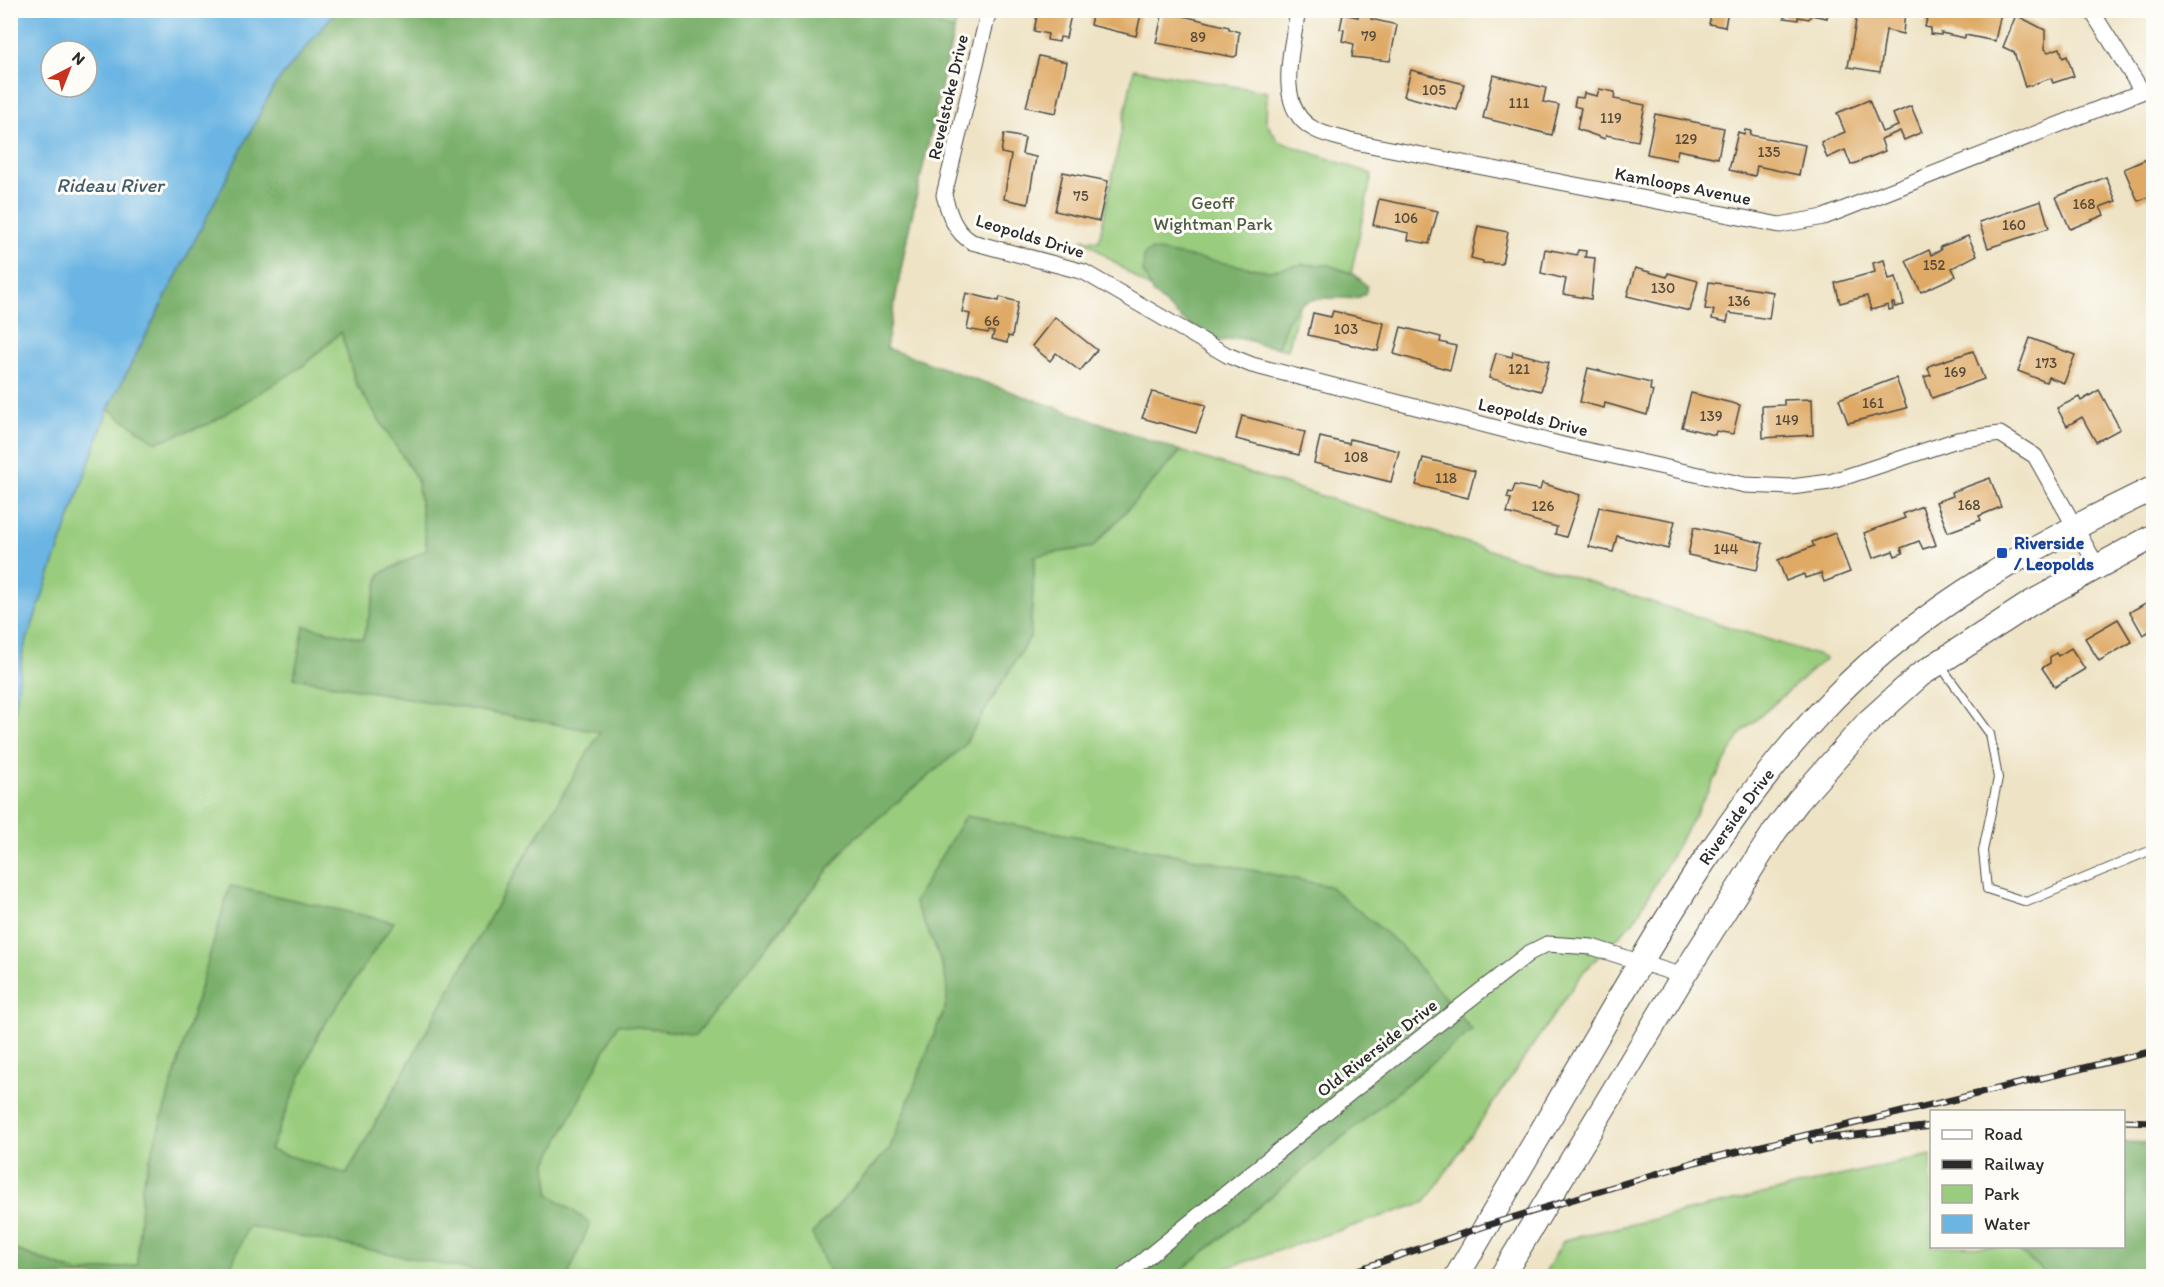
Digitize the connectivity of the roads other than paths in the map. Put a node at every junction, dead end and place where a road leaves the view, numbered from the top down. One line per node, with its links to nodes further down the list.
1 (989, 10): 5 (street, Revelstoke Drive)
2 (1298, 10): 4 (street, Kamloops Avenue)
3 (2091, 10): 4 (street)
4 (2148, 89)
5 (945, 193): 7 (street, Leopolds Drive)
6 (2154, 488): 7 (main road, Riverside Drive)
7 (2074, 527): 9 (street, Leopolds Drive); 12 (main road, Riverside Drive)
8 (2154, 536): 9 (main road)
9 (2097, 566): 10 (main road)
10 (1937, 662): 11 (lane); 13 (main road)
11 (2154, 849)
12 (1640, 963): 13 (street, Old Riverside Drive); 14 (street, Old Riverside Drive); 15 (main road, Riverside Drive)
13 (1683, 976): 16 (main road)
14 (1124, 1276)
15 (1457, 1276)
16 (1502, 1276)

